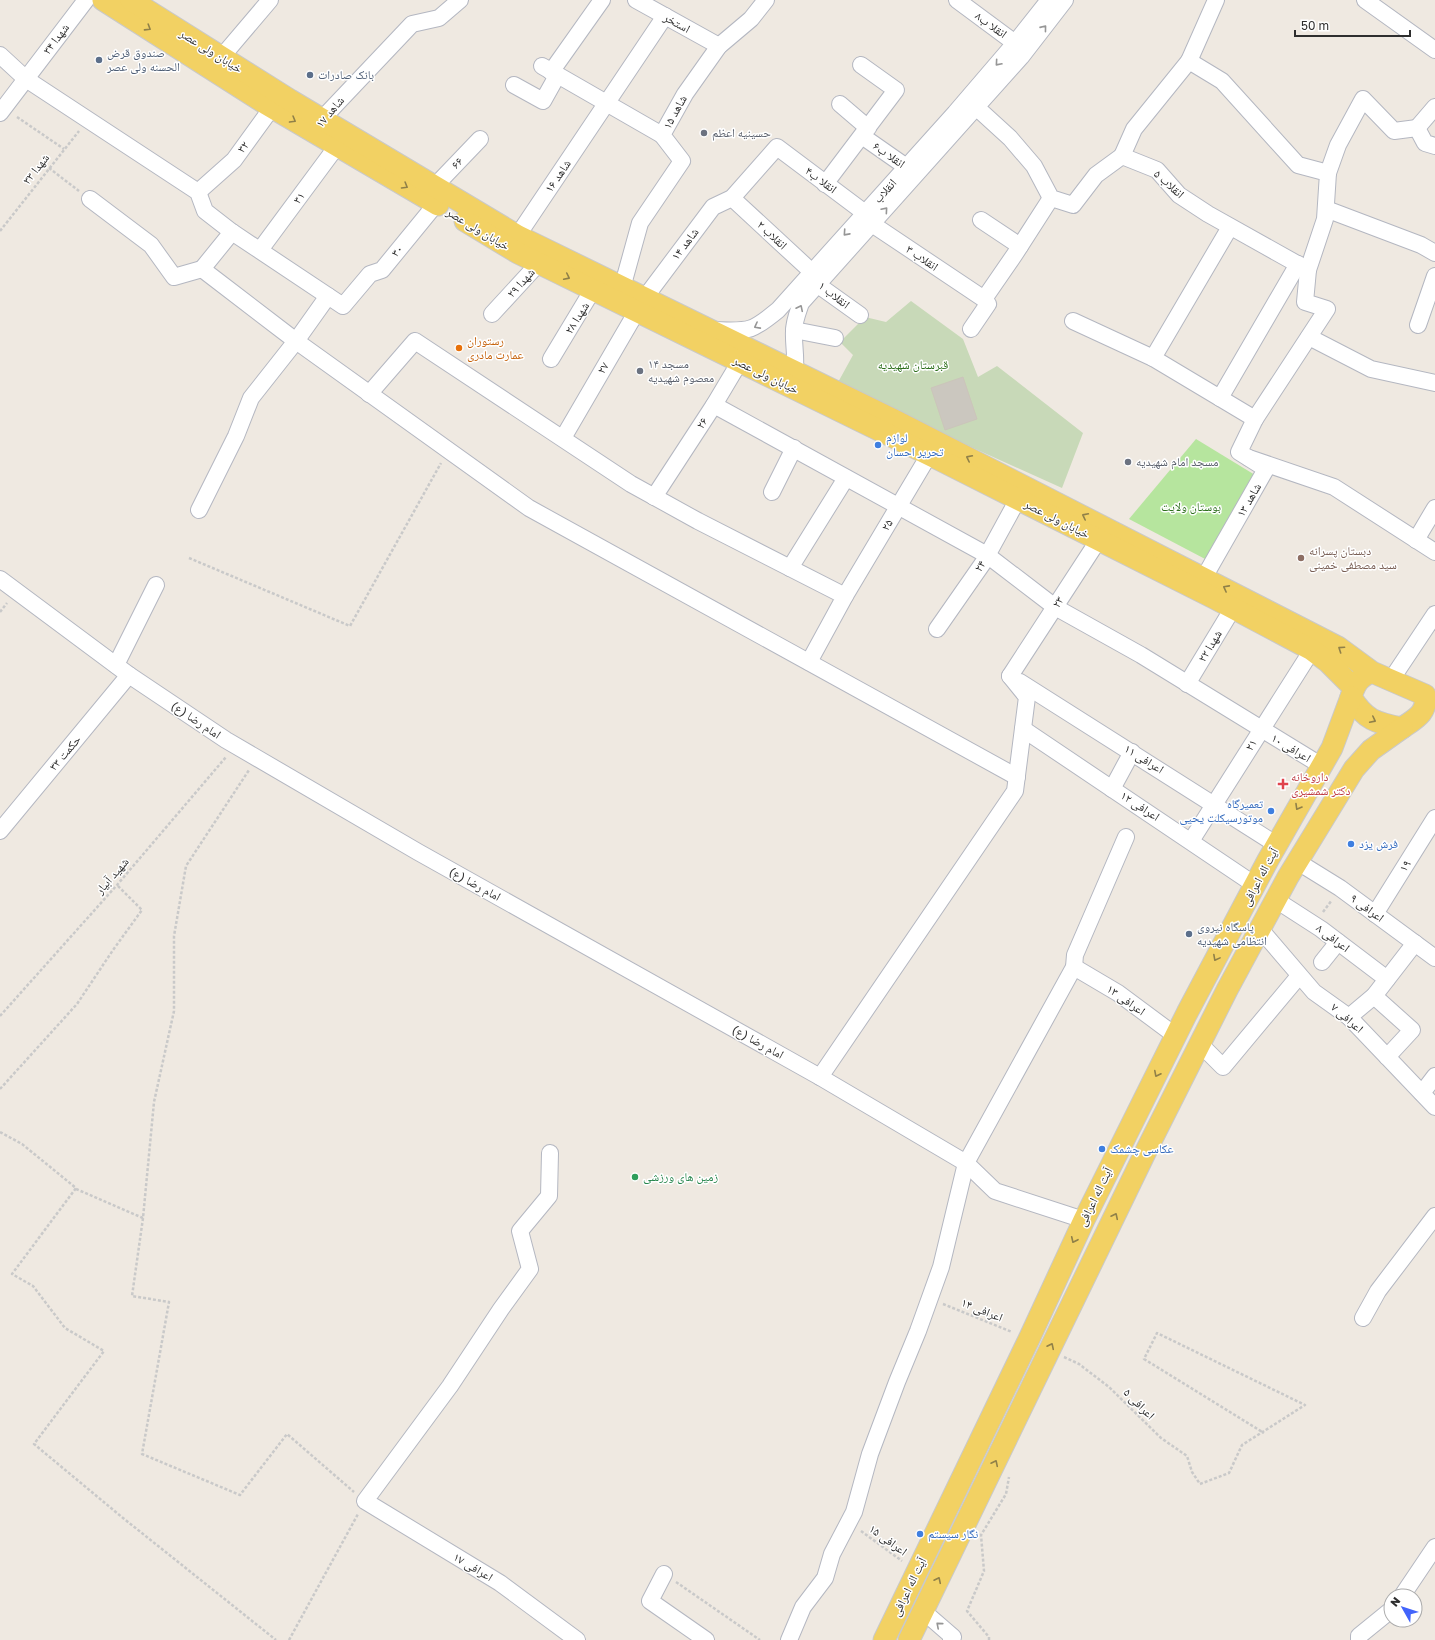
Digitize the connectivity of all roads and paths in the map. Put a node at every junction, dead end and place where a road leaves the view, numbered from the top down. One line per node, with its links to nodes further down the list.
1 (86, 0): 23 (street, شهدا ۳۴)
2 (103, 0): 13 (main road, خیابان ولی عصر)
3 (270, 0): 20 (street)
4 (460, 0): 32 (street, شاهد ۱۷)
5 (602, 0): 22 (street)
6 (636, 0): 14 (street, استخر)
7 (766, 0): 15 (street, شاهد ۱۵)
8 (957, 0): 16 (street, انقلا ب۸)
9 (1049, 0): 16 (street, انقلاب)
10 (1065, 0): 16 (street, انقلاب, one-way to 10)
11 (1216, 0): 19 (street)
12 (1365, 0): 17 (street)
13 (134, 5): 20 (main road, خیابان ولی عصر)
14 (665, 16): 15 (street, استخر); 26 (street, شاهد ۱۶)
15 (719, 46): 35 (street, شاهد ۱۵)
16 (1020, 47): 28 (street, انقلاب); 42 (street, انقلاب, one-way to 42)
17 (1435, 50)
18 (0, 55): 23 (street)
19 (1189, 61): 40 (street); 43 (street)
20 (216, 63): 25 (main road, خیابان ولی عصر)
21 (861, 65): 34 (street)
22 (550, 71): 24 (street); 26 (street)
23 (26, 79): 30 (street, شهدا ۳۴); 31 (street)
24 (514, 85)
25 (277, 101): 32 (main road, خیابان ولی عصر); 45 (street, ۳۲)
26 (606, 103): 35 (street); 56 (street, شاهد ۱۶)
27 (840, 104): 34 (street, انقلا ب۶)
28 (976, 107): 42 (street, انقلاب); 48 (street)
29 (1435, 107): 33 (street)
30 (2, 110): 39 (path)
31 (88, 120): 39 (path, شهدا ۳۳); 45 (street)
32 (318, 125): 37 (main road, خیابان ولی عصر); 46 (main road, خیابان ولی عصر)
33 (1417, 128): 38 (street); 43 (street)
34 (865, 132): 42 (street, انقلا ب۶); 44 (street)
35 (662, 135): 66 (street, شاهد ۱۵)
36 (480, 139): 46 (street, ۶۶)
37 (337, 146): 46 (main road, خیابان ولی عصر, one-way to 46); 58 (street, ۳۱)
38 (1435, 146)
39 (64, 149): 41 (path, شهدا ۳۳)
40 (1122, 156): 48 (street); 53 (street, انقلاب ۵)
41 (49, 168): 49 (path); 54 (path, شهدا ۳۳)
42 (911, 171): 51 (street, انقلاب)
43 (1328, 173): 50 (street)
44 (825, 184): 47 (street, انقلا ب۴); 51 (street, انقلا ب۴)
45 (198, 192): 55 (street)
46 (435, 195): 56 (main road, خیابان ولی عصر); 67 (street, ۳۰)
47 (732, 198): 64 (street, انقلاب ۲); 69 (street, شاهد ۱۴)
48 (1051, 198): 57 (street)
49 (90, 199): 62 (street)
50 (1326, 209): 59 (street); 61 (street)
51 (869, 218): 64 (street, انقلاب); 68 (street, انقلاب ۳)
52 (981, 220): 57 (street)
53 (1230, 227): 61 (street, انقلاب ۵); 82 (street)
54 (0, 231)
55 (232, 232): 58 (street); 62 (street)
56 (514, 242): 60 (main road, خیابان ولی عصر)
57 (1020, 246): 68 (street)
58 (260, 250): 67 (street)
59 (1435, 253)
60 (543, 257): 65 (main road, خیابان ولی عصر); 70 (street, شهدا ۲۹)
61 (1303, 267): 77 (street); 86 (street)
62 (202, 268): 79 (street)
63 (1435, 276): 73 (street)
64 (815, 278): 71 (street, انقلاب ۱); 75 (street, انقلاب, one-way to 64); 76 (street, انقلاب, one-way to 76)
65 (597, 284): 66 (main road, خیابان ولی عصر); 81 (street, شهدا ۲۸)
66 (619, 294): 69 (main road, خیابان ولی عصر)
67 (328, 296): 79 (street)
68 (984, 299): 74 (street)
69 (640, 305): 76 (main road, خیابان ولی عصر); 89 (street, ۲۷)
70 (492, 314)
71 (860, 315)
72 (1073, 321): 82 (street)
73 (1418, 325)
74 (971, 328)
75 (794, 330): 78 (street); 83 (street, انقلاب)
76 (703, 336): 80 (main road, خیابان ولی عصر)
77 (1309, 337): 84 (street); 88 (street)
78 (835, 338)
79 (296, 341): 85 (street); 100 (street)
80 (744, 355): 83 (main road, خیابان ولی عصر); 87 (street, ۲۶)
81 (551, 358)
82 (1153, 358): 86 (street)
83 (792, 379): 92 (main road, خیابان ولی عصر); 101 (main road, خیابان ولی عصر, one-way to 83)
84 (1435, 383)
85 (369, 394): 89 (street); 91 (street)
86 (1220, 398): 88 (street)
87 (714, 404): 90 (street, اعرافی ۱۰); 96 (street, ۲۶)
88 (1255, 419): 93 (street)
89 (563, 438): 96 (street)
90 (794, 448): 94 (street, اعرافی ۱۰); 95 (street)
91 (448, 450): 105 (path); 116 (street)
92 (929, 455): 97 (main road, خیابان ولی عصر); 98 (street, ۲۵)
93 (1249, 458): 102 (street); 108 (street, شاهد ۱۳)
94 (846, 478): 98 (street, اعرافی ۱۰); 106 (street)
95 (772, 492)
96 (654, 497): 106 (street)
97 (1018, 499): 101 (main road, خیابان ولی عصر); 104 (street, ۲۴)
98 (898, 506): 104 (street, اعرافی ۱۰); 110 (street, ۲۵)
99 (1435, 508): 102 (street)
100 (199, 510)
101 (1103, 534): 108 (main road, خیابان ولی عصر); 111 (street, ۲۳)
102 (1416, 540): 103 (street)
103 (1435, 552)
104 (987, 555): 111 (street, اعرافی ۱۰); 114 (street, ۲۴)
105 (189, 558)
106 (790, 568): 110 (street)
107 (0, 579): 117 (street, امام رضا (ع))
108 (1201, 584): 112 (main road, خیابان ولی عصر); 120 (main road, خیابان ولی عصر, one-way to 108)
109 (156, 585): 117 (street)
110 (845, 596): 116 (street, ۲۵)
111 (1055, 607): 119 (street, ۲۳); 121 (street, اعرافی ۱۰)
112 (1232, 608): 115 (main road, خیابان ولی عصر); 121 (street, شهدا ۲۲)
113 (1435, 614): 120 (street)
114 (937, 629)
115 (1312, 650): 122 (main road, خیابان ولی عصر); 127 (street, ۲۱)
116 (809, 662): 134 (street)
117 (116, 665): 118 (street, امام رضا (ع))
118 (129, 675): 128 (street, امام رضا (ع)); 138 (street, حکمت ۳۳)
119 (1010, 676): 126 (street); 130 (street, اعرافی ۱۱)
120 (1381, 676): 122 (main road); 123 (main road, خیابان ولی عصر)
121 (1188, 684): 127 (street, اعرافی ۱۰)
122 (1353, 692): 125 (main road, خیابان ولی عصر, one-way to 125); 129 (main road, آیت اله اعرافی)
123 (1430, 698): 124 (main road)
124 (1427, 718): 125 (main road, آیت اله اعرافی)
125 (1402, 728): 132 (main road, آیت اله اعرافی)
126 (1023, 729): 134 (street); 135 (street, اعرافی ۱۲)
127 (1261, 730): 133 (street, اعرافی ۱۰); 136 (street, ۲۱)
128 (236, 746): 131 (street, امام رضا (ع)); 143 (path, شهید آبیار)
129 (1332, 748): 132 (main road); 133 (main road, آیت اله اعرافی)
130 (1132, 752): 135 (street); 136 (street, اعرافی ۱۱)
131 (256, 758): 164 (street, امام رضا (ع)); 173 (path)
132 (1362, 760): 142 (main road, آیت اله اعرافی)
133 (1322, 766): 141 (main road, آیت اله اعرافی, one-way to 141)
134 (1017, 777): 164 (street)
135 (1112, 788): 140 (street, اعرافی ۱۲)
136 (1215, 804): 140 (street, ۲۱); 141 (street, اعرافی ۱۱)
137 (1435, 818): 147 (street, ۱۹)
138 (0, 831)
139 (1126, 837): 154 (street)
140 (1191, 841): 144 (street, اعرافی ۱۲)
141 (1277, 845): 144 (main road, آیت اله اعرافی)
142 (1298, 862): 145 (street, اعرافی ۹); 146 (main road, آیت اله اعرافی)
143 (117, 885): 158 (path, شهید آبیار); 165 (path)
144 (1255, 885): 160 (main road, آیت اله اعرافی, one-way to 160)
145 (1340, 888): 147 (street, اعرافی ۹); 148 (path)
146 (1276, 900): 148 (street, اعرافی ۸); 149 (main road, آیت اله اعرافی)
147 (1375, 914): 151 (street, اعرافی ۹)
148 (1315, 924): 150 (street, اعرافی ۸)
149 (1260, 929): 155 (street, اعرافی ۷); 161 (main road, آیت اله اعرافی)
150 (1338, 942): 153 (street); 156 (street, اعرافی ۸)
151 (1414, 943): 152 (street, اعرافی ۹); 156 (street)
152 (1435, 958)
153 (1322, 962)
154 (1074, 967): 160 (street, اعرافی ۱۳); 170 (street)
155 (1299, 976): 159 (street, اعرافی ۷); 161 (street)
156 (1387, 979): 157 (street)
157 (1374, 996): 159 (street); 162 (street)
158 (0, 1016)
159 (1349, 1017): 162 (street, اعرافی ۷)
160 (1176, 1036): 174 (main road, آیت اله اعرافی, one-way to 174)
161 (1200, 1044): 178 (main road, آیت اله اعرافی, one-way to 161)
162 (1388, 1057): 166 (street, اعرافی ۷)
163 (1435, 1076): 166 (street)
164 (820, 1077): 170 (street, امام رضا (ع))
165 (0, 1089)
166 (1422, 1093): 167 (street, اعرافی ۷)
167 (1435, 1107)
168 (0, 1132): 171 (path)
169 (550, 1153): 181 (street)
170 (966, 1163): 174 (street, امام رضا (ع)); 175 (street)
171 (76, 1188): 173 (path); 190 (path)
172 (1435, 1216): 176 (street)
173 (143, 1218): 181 (path)
174 (1084, 1220): 177 (main road, آیت اله اعرافی, one-way to 177)
175 (930, 1298): 177 (path, اعرافی ۱۴); 182 (street)
176 (1363, 1318)
177 (1029, 1339): 184 (main road, آیت اله اعرافی)
178 (1049, 1350): 179 (path, اعرافی ۵); 180 (main road, آیت اله اعرافی)
179 (1264, 1433): 179 (path)
180 (998, 1457): 188 (main road, آیت اله اعرافی, one-way to 180); 199 (path)
181 (365, 1501): 191 (path); 192 (street, اعرافی ۱۷)
182 (849, 1522): 184 (path, اعرافی ۱۵); 195 (street)
183 (1435, 1547): 186 (street)
184 (916, 1572): 187 (main road, آیت اله اعرافی)
185 (664, 1574): 193 (street); 194 (path)
186 (1407, 1588)
187 (903, 1599): 188 (main road); 196 (main road, آیت اله اعرافی)
188 (924, 1609): 197 (main road, آیت اله اعرافی); 198 (street, one-way to 188)
189 (1383, 1616): 200 (street)
190 (276, 1640)
191 (289, 1640)
192 (577, 1640)
193 (706, 1640)
194 (760, 1640)
195 (789, 1640)
196 (884, 1640)
197 (909, 1640)
198 (951, 1640)
199 (989, 1640)
200 (1360, 1640)

